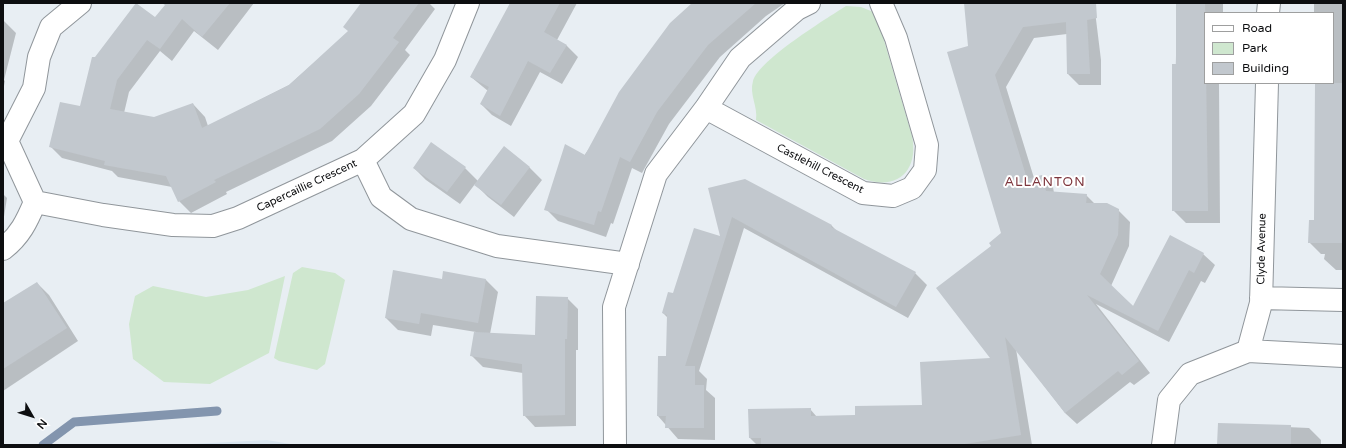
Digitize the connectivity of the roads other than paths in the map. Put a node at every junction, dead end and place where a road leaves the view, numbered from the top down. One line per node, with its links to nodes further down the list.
1 (79, 3): 7 (street)
2 (468, 3): 8 (street)
3 (809, 3): 6 (street)
4 (881, 3): 6 (street, Castlehill Crescent)
5 (1267, 84): 12 (street, Clyde Avenue)
6 (706, 108): 11 (street)
7 (5, 140): 9 (street)
8 (364, 160): 9 (street, Capercaillie Crescent); 11 (street, Capercaillie Crescent)
9 (36, 202): 10 (street)
10 (3, 249)
11 (628, 264): 16 (street)
12 (1261, 298): 13 (street); 14 (street, Clyde Avenue)
13 (1343, 300)
14 (1248, 351): 15 (street); 17 (street)
15 (1343, 356)
16 (615, 445)
17 (1163, 445)

